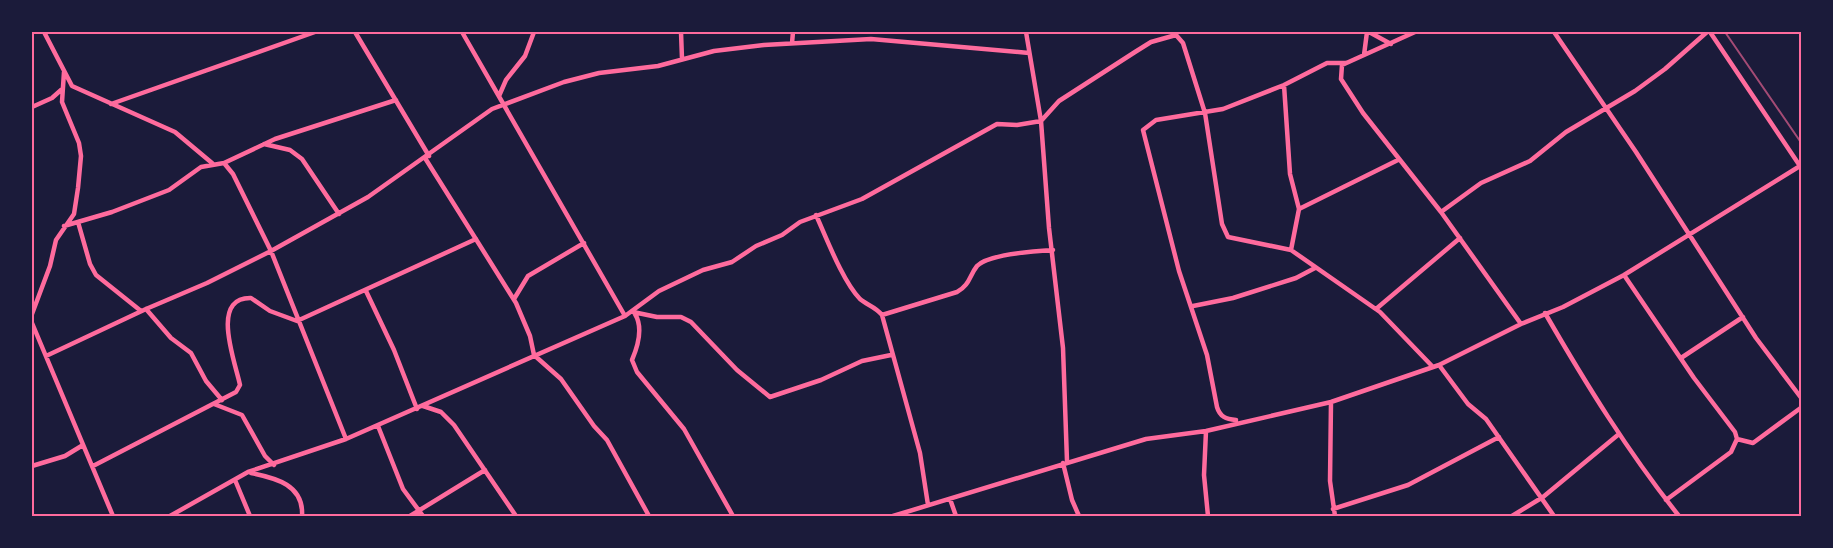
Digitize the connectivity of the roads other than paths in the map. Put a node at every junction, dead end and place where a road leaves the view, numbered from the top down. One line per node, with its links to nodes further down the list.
1 (44, 32): 20 (street)
2 (315, 32): 25 (street)
3 (355, 32): 24 (street)
4 (462, 32): 23 (street)
5 (534, 32): 23 (street)
6 (681, 32): 18 (street)
7 (793, 32): 14 (street)
8 (1026, 32): 16 (street)
9 (1368, 32): 15 (street); 17 (street)
10 (1415, 32): 15 (street)
11 (1554, 32): 28 (street)
12 (1708, 32): 28 (street); 36 (street)
13 (1178, 33): 29 (street); 30 (street)
14 (792, 43): 16 (street); 18 (street)
15 (1391, 44): 17 (street)
16 (1029, 52): 30 (street)
17 (1364, 55): 19 (street)
18 (682, 59): 26 (street)
19 (1346, 63): 21 (street); 33 (street)
20 (64, 72): 22 (street); 25 (street)
21 (1284, 85): 29 (street); 37 (street)
22 (61, 90): 27 (street); 42 (street)
23 (499, 96): 26 (street)
24 (396, 99): 31 (street); 32 (street)
25 (110, 104): 34 (street)
26 (504, 104): 32 (street); 46 (street)
27 (32, 107)
28 (1605, 109): 38 (street); 43 (street)
29 (1205, 113): 48 (street); 54 (street)
30 (1041, 121): 40 (street); 47 (street)
31 (264, 144): 35 (street); 39 (street)
32 (427, 157): 39 (street); 45 (street)
33 (1398, 160): 37 (street); 38 (street)
34 (213, 163): 35 (street); 41 (street)
35 (224, 163): 49 (street)
36 (1801, 168): 43 (street)
37 (1299, 209): 48 (street)
38 (1441, 212): 44 (street)
39 (339, 214): 49 (street)
40 (816, 215): 57 (street); 60 (street)
41 (78, 222): 42 (street); 56 (street)
42 (64, 226): 59 (street)
43 (1689, 234): 51 (street); 62 (street)
44 (1460, 238): 55 (street); 65 (street)
45 (476, 239): 52 (street); 53 (street)
46 (584, 243): 53 (street); 61 (street)
47 (1053, 250): 60 (street); 87 (street)
48 (1291, 250): 50 (street)
49 (271, 251): 56 (street); 63 (street)
50 (1315, 268): 54 (street); 55 (street)
51 (1624, 275): 58 (street); 69 (street)
52 (366, 291): 63 (street); 78 (street)
53 (514, 299): 66 (street)
54 (1193, 306): 79 (street)
55 (1376, 309): 71 (street)
56 (143, 310): 68 (street); 72 (street)
57 (633, 312): 61 (street); 67 (street); 107 (street)
58 (1545, 313): 65 (street); 82 (street)
59 (32, 314)
60 (882, 315): 67 (street)
61 (626, 316): 66 (street)
62 (1743, 317): 69 (street); 73 (street)
63 (297, 321): 72 (street); 84 (street)
64 (32, 324): 68 (street)
65 (1521, 324): 70 (street)
66 (534, 355): 76 (street); 106 (street)
67 (891, 355): 97 (street)
68 (46, 356): 86 (street)
69 (1681, 358): 85 (street)
70 (1439, 364): 71 (street); 83 (street)
71 (1432, 366): 74 (street)
72 (222, 399): 75 (street)
73 (1802, 399)
74 (1331, 402): 79 (street); 98 (street)
75 (213, 404): 88 (street); 90 (street)
76 (423, 406): 78 (street); 91 (street)
77 (1802, 407): 85 (street)
78 (417, 409): 80 (street)
79 (1242, 421): 81 (street)
80 (378, 426): 84 (street); 99 (street)
81 (1206, 430): 87 (street); 111 (street)
82 (1619, 434): 94 (street); 96 (street)
83 (1499, 437): 94 (street); 98 (street)
84 (346, 439): 88 (street)
85 (1737, 439): 96 (street)
86 (83, 445): 89 (street); 90 (street)
87 (1065, 462): 95 (street); 110 (street)
88 (274, 465): 92 (street)
89 (32, 466)
90 (93, 466): 100 (street)
91 (485, 470): 99 (street); 105 (street)
92 (248, 472): 93 (street); 103 (street)
93 (235, 480): 101 (street); 102 (street)
94 (1543, 497): 113 (street); 114 (street)
95 (950, 499): 97 (street); 109 (street)
96 (1666, 500): 115 (street)
97 (928, 505): 108 (street)
98 (1334, 509): 112 (street)
99 (422, 514): 104 (street)
100 (113, 516)
101 (170, 516)
102 (249, 516)
103 (302, 516)
104 (410, 516)
105 (516, 516)
106 (649, 516)
107 (733, 516)
108 (893, 516)
109 (956, 516)
110 (1079, 516)
111 (1208, 516)
112 (1335, 516)
113 (1512, 516)
114 (1554, 516)
115 (1679, 516)

